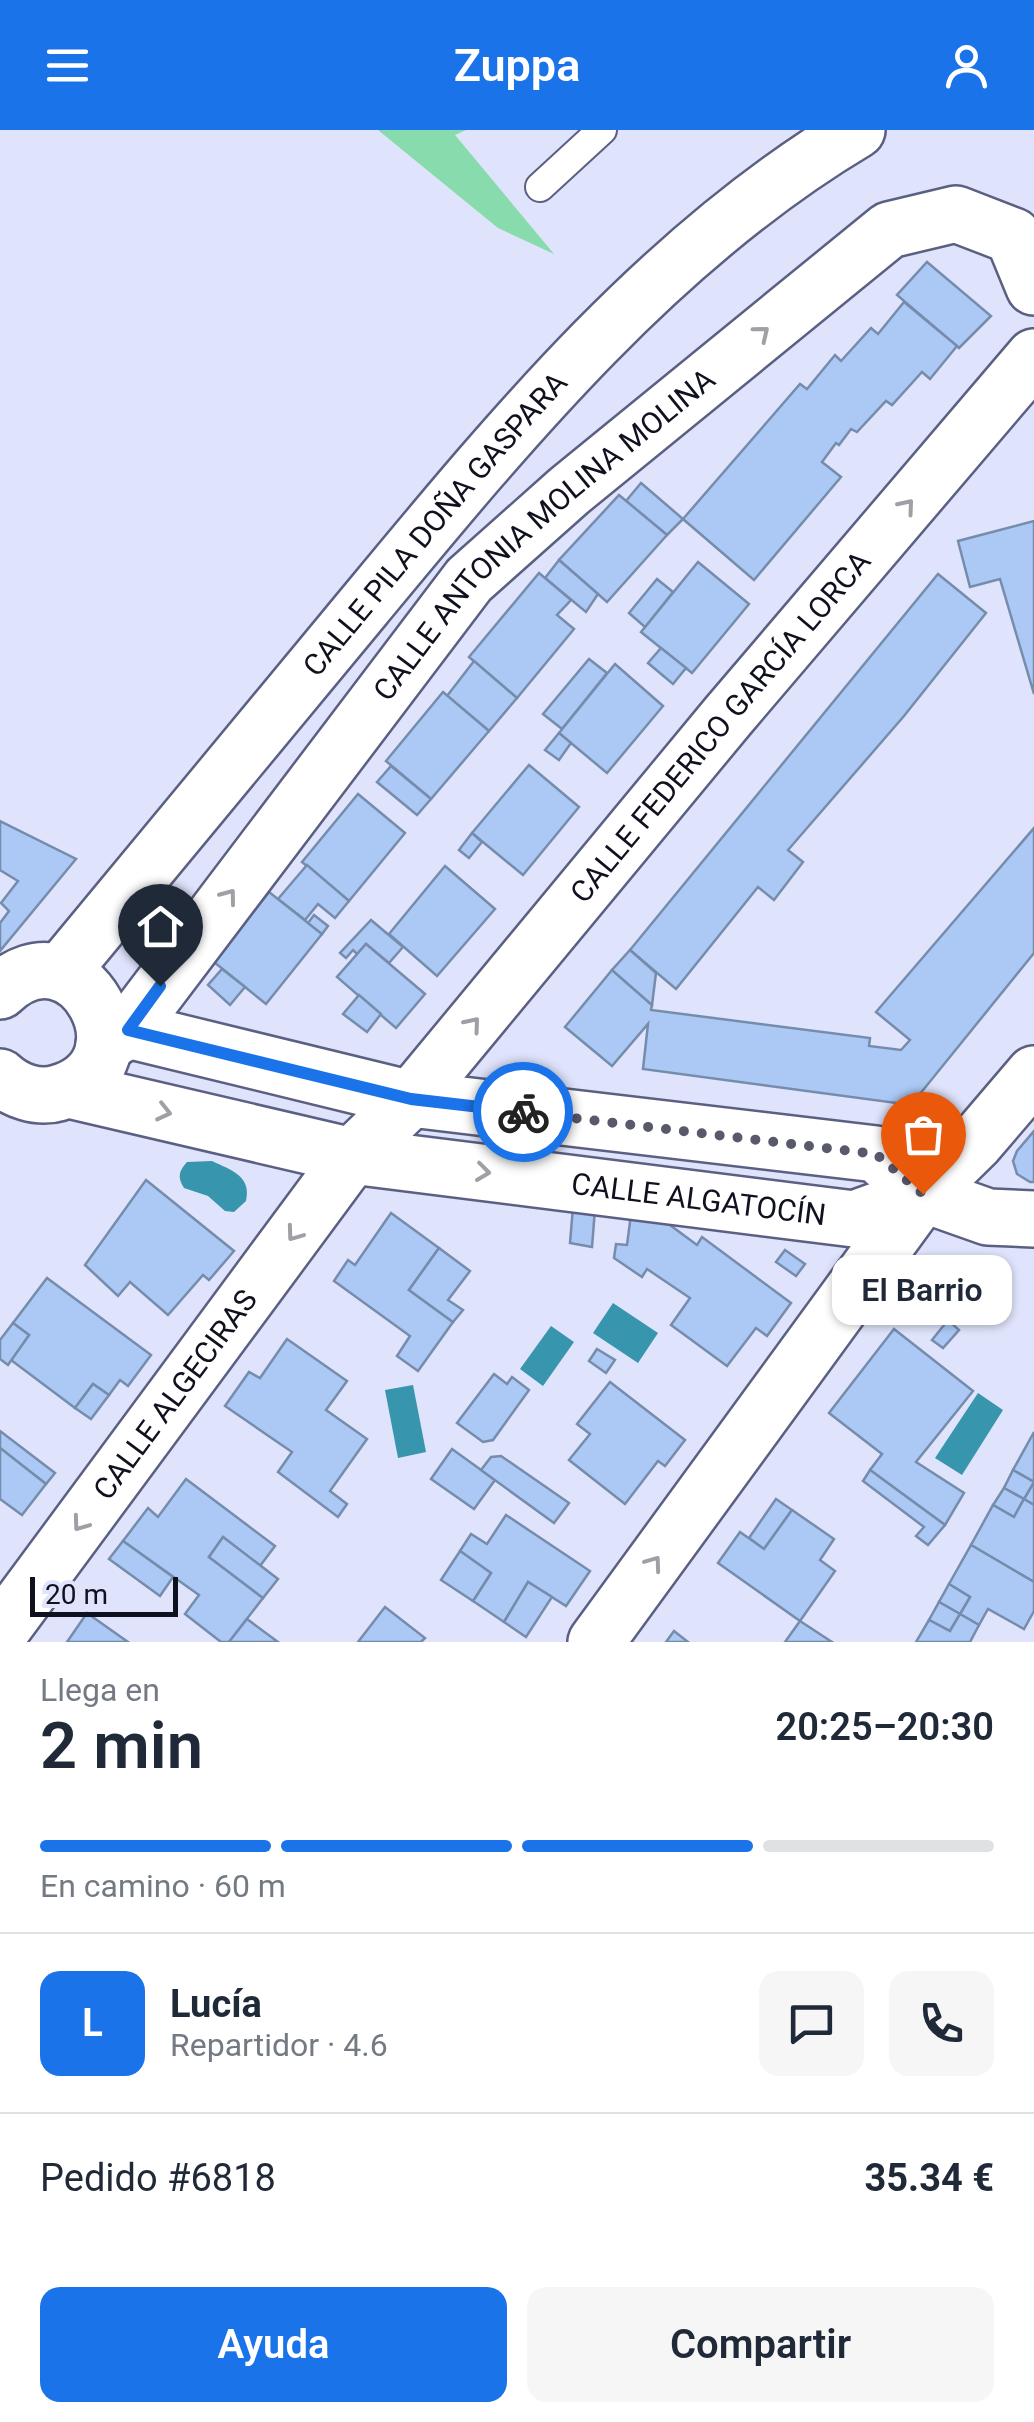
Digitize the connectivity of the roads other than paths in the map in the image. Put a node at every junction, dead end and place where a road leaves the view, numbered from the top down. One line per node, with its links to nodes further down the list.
1 (602, 130): 4 (lane)
2 (858, 130): 3 (street, CALLE PILA DOÑA GASPARA)
3 (806, 146): 7 (street, CALLE PILA DOÑA GASPARA)
4 (540, 188)
5 (1034, 288): 9 (street, CALLE ANTONIA MOLINA MOLINA, one-way to 5)
6 (1034, 357): 13 (street, CALLE FEDERICO GARCÍA LORCA, one-way to 6)
7 (62, 972): 8 (street); 9 (street)
8 (0, 991)
9 (112, 1032): 12 (street, CALLE ANTONIA MOLINA MOLINA); 13 (street)
10 (1034, 1074): 15 (street)
11 (0, 1077): 12 (street, CALLE ALGATOCÍN)
12 (69, 1090): 14 (street, CALLE ALGATOCÍN, one-way to 14)
13 (411, 1099): 14 (street); 15 (street)
14 (352, 1156): 15 (street, CALLE ALGATOCÍN, one-way to 15); 17 (street, CALLE ALGECIRAS, one-way to 17)
15 (923, 1194): 16 (street); 18 (street, one-way to 15)
16 (1034, 1220)
17 (0, 1632)
18 (596, 1642)

